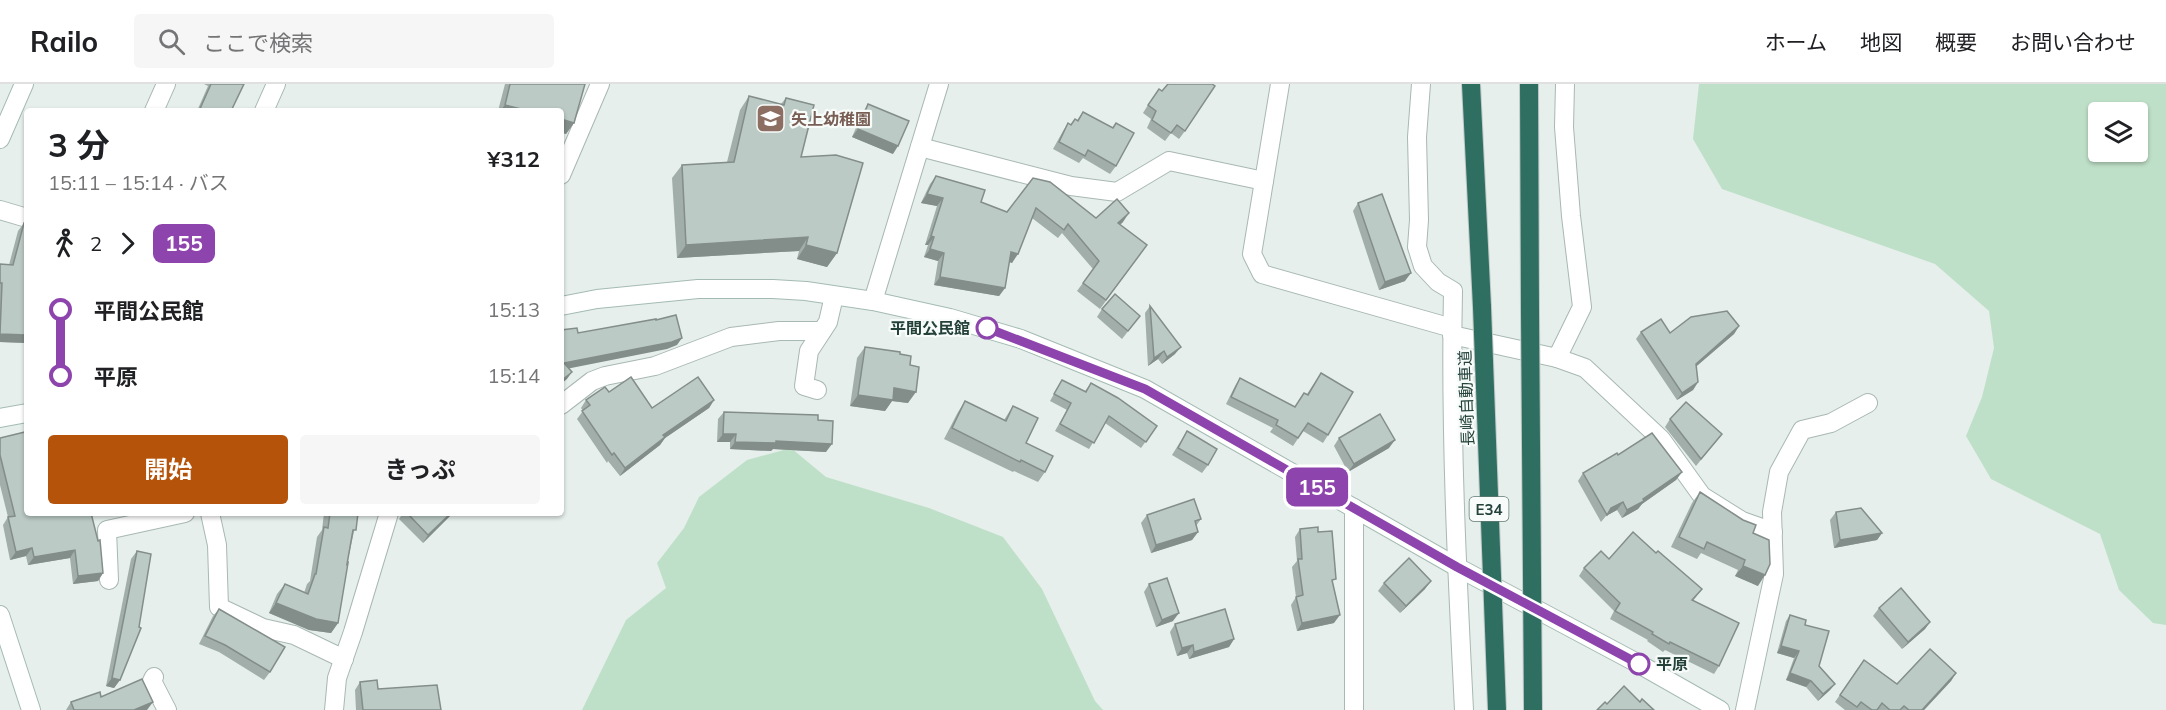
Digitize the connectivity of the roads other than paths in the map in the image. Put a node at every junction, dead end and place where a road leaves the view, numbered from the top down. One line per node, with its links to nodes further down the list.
1 (24, 84): 13 (street)
2 (166, 84): 11 (street)
3 (276, 84): 12 (street)
4 (600, 84): 15 (street)
5 (939, 84): 14 (street)
6 (1280, 84): 16 (street)
7 (1421, 84): 23 (street)
8 (1471, 84): 45 (highway, 長崎自動車道 / E34, bridge)
9 (1529, 84): 46 (highway, E34, bridge)
10 (1565, 84): 24 (street)
11 (155, 108)
12 (265, 108)
13 (0, 139)
14 (920, 147): 16 (street); 20 (street)
15 (564, 168)
16 (1264, 181): 23 (street)
17 (0, 210): 18 (street)
18 (24, 217)
19 (834, 296): 20 (street); 21 (street); 22 (street)
20 (873, 301): 30 (street)
21 (564, 305)
22 (822, 331): 25 (street); 26 (street)
23 (1452, 332): 24 (street); 35 (street)
24 (1557, 358): 34 (street)
25 (817, 390)
26 (564, 403)
27 (1868, 403): 34 (street)
28 (24, 414): 29 (street)
29 (0, 418)
30 (1354, 508): 35 (street); 43 (street)
31 (171, 516): 36 (street)
32 (211, 516): 38 (street)
33 (387, 516): 38 (street)
34 (1773, 532): 48 (street)
35 (1457, 567): 44 (street); 47 (street)
36 (110, 580)
37 (0, 615): 40 (street)
38 (344, 659): 42 (street)
39 (154, 677): 41 (street)
40 (32, 710)
41 (167, 710)
42 (334, 710)
43 (1354, 710)
44 (1464, 710)
45 (1497, 710)
46 (1533, 710)
47 (1720, 710)
48 (1745, 710)

